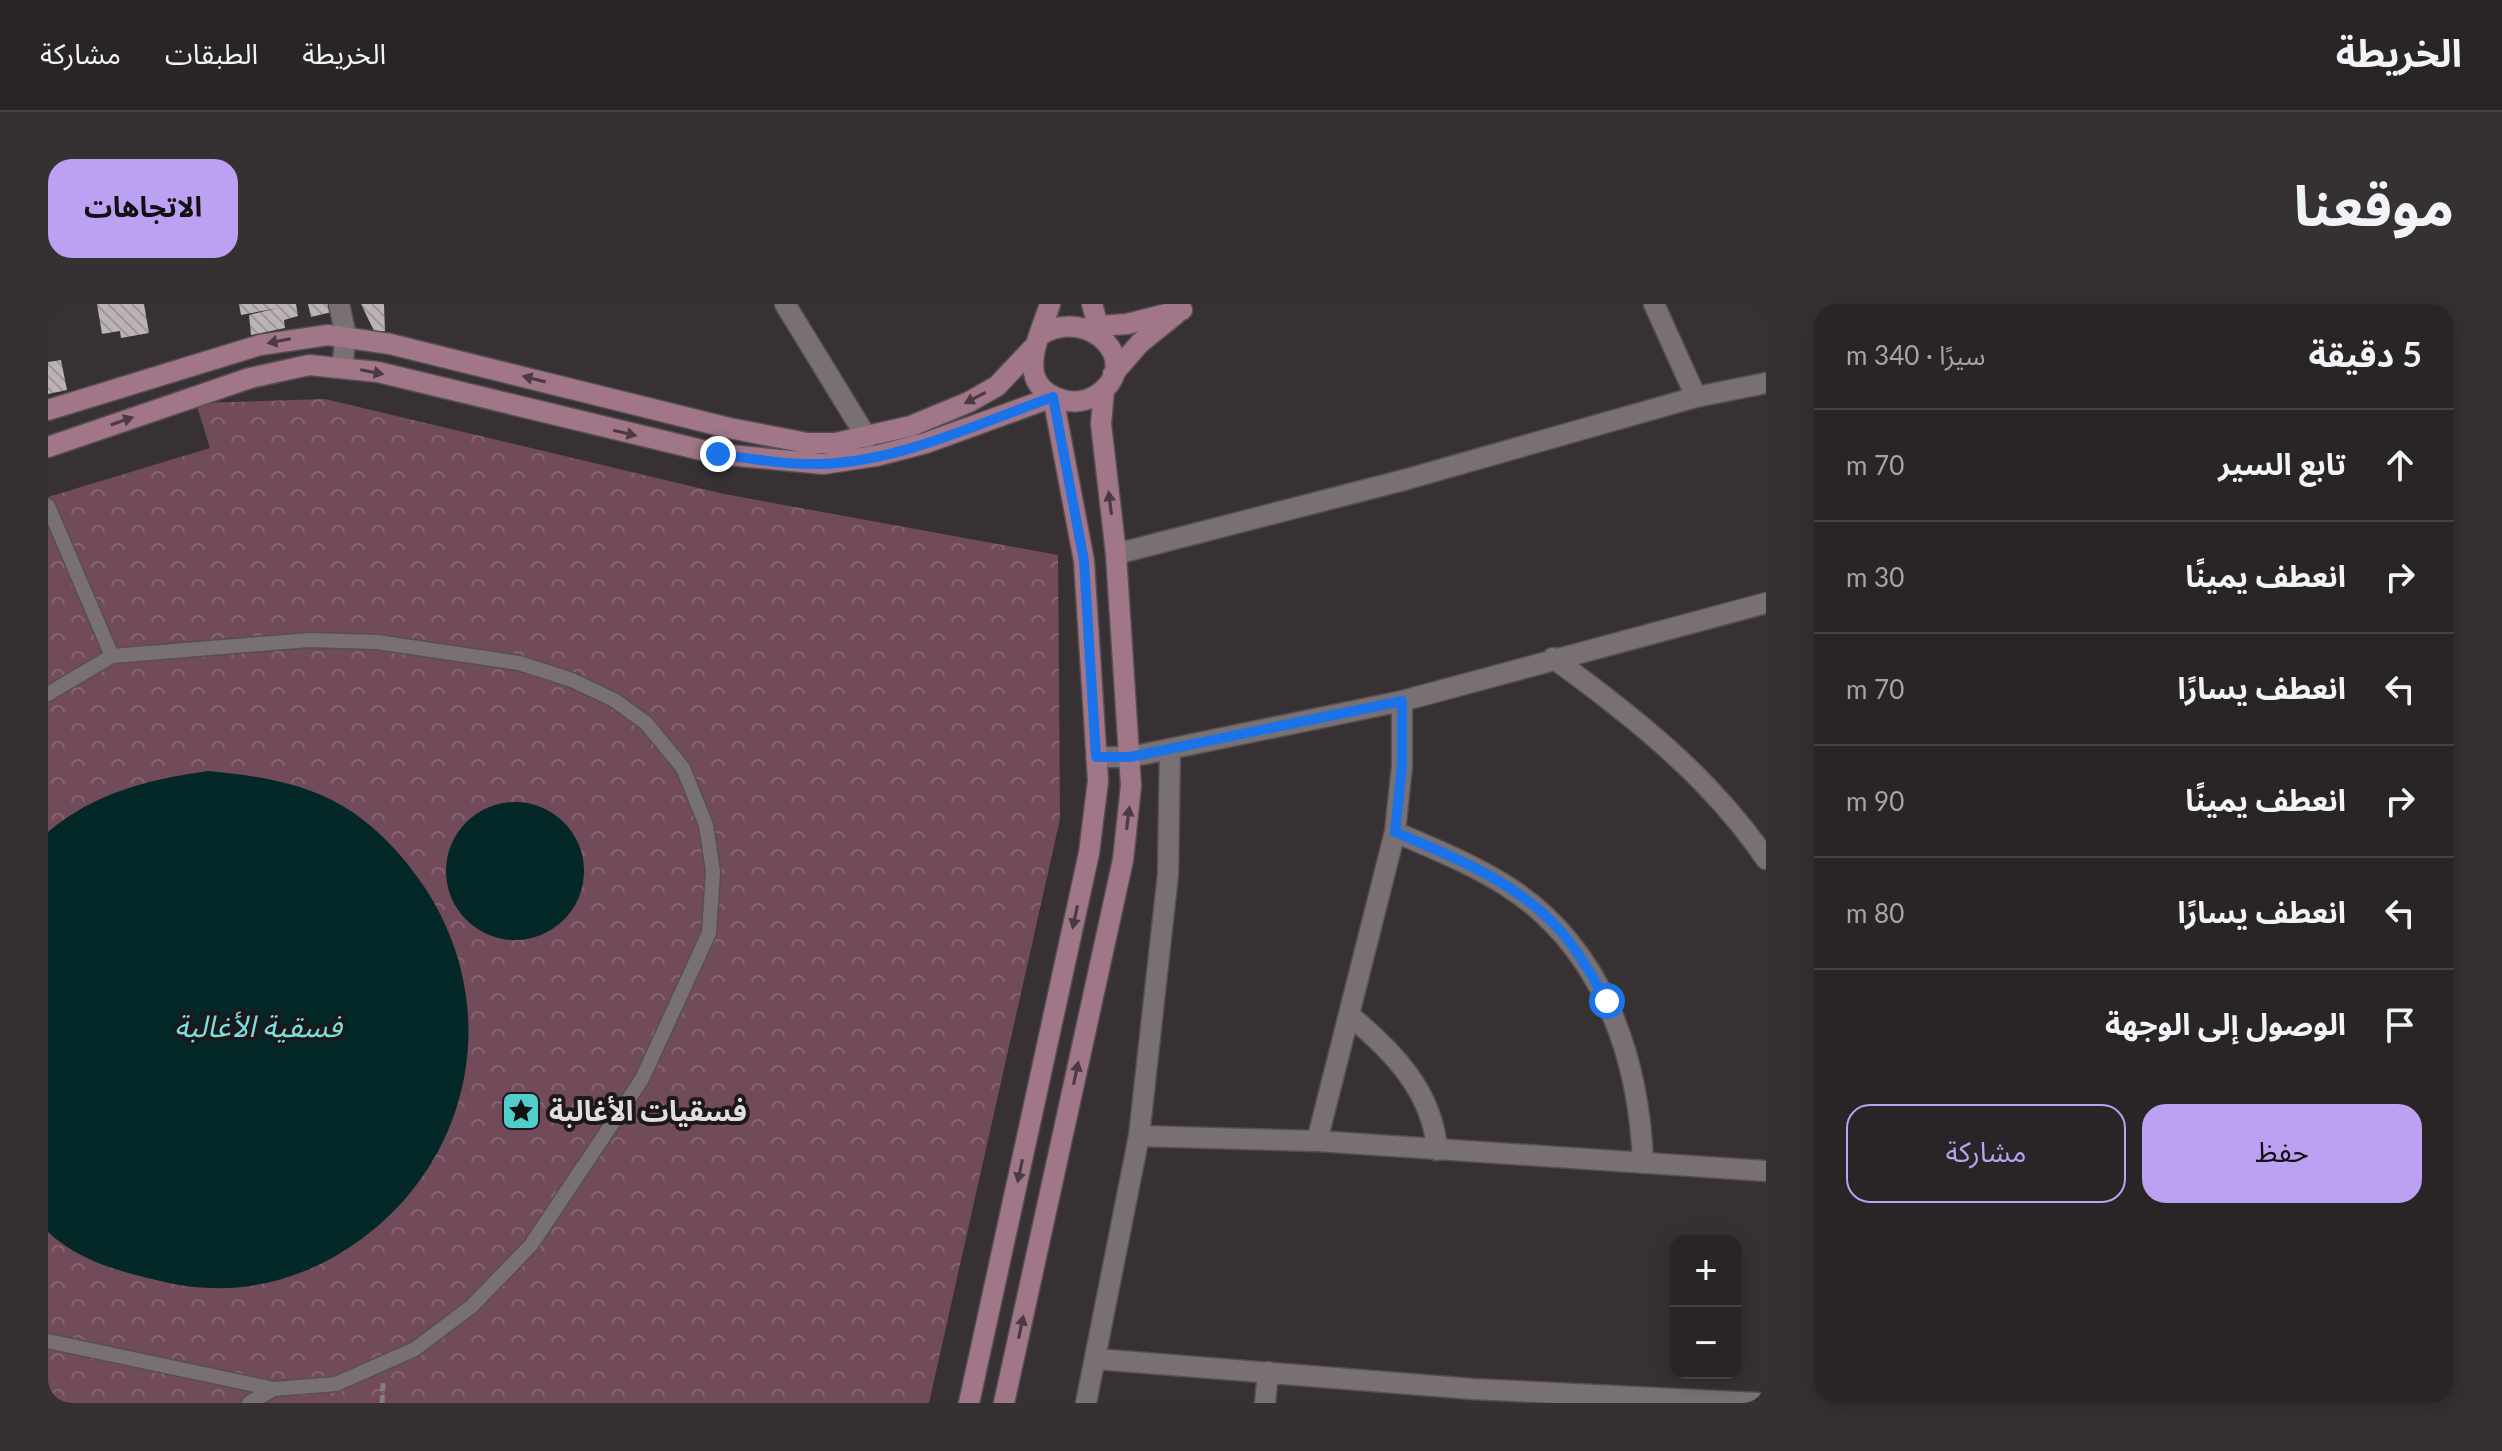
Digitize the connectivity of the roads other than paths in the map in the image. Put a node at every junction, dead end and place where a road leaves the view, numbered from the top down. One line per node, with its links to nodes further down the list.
1 (339, 304): 8 (street)
2 (785, 304): 16 (street)
3 (1050, 304): 9 (street)
4 (1092, 304): 7 (street)
5 (1654, 304): 14 (street)
6 (1188, 307): 7 (street); 11 (street)
7 (1098, 326): 9 (street); 11 (street)
8 (346, 336): 10 (street); 15 (street, one-way to 15); 16 (street, one-way to 8)
9 (1036, 341): 13 (street); 16 (street, one-way to 16)
10 (342, 366): 13 (street, one-way to 13); 17 (street, one-way to 10)
11 (1108, 382): 13 (street); 19 (street, one-way to 11)
12 (1766, 383): 14 (street)
13 (1053, 397): 26 (street)
14 (1696, 397): 19 (street)
15 (48, 410)
16 (867, 438)
17 (48, 447)
18 (48, 506): 21 (lane)
19 (1116, 554): 27 (street)
20 (1766, 603): 22 (street)
21 (112, 656): 23 (lane); 39 (lane)
22 (1553, 658): 24 (street); 29 (street)
23 (48, 694)
24 (1402, 701): 25 (street); 28 (street)
25 (1170, 749): 27 (street); 31 (street)
26 (1096, 757): 27 (street); 41 (street, one-way to 41)
27 (1130, 757): 42 (street, one-way to 27)
28 (1395, 832): 30 (street); 34 (street)
29 (1766, 859)
30 (1349, 1015): 32 (street); 33 (street)
31 (1139, 1136): 32 (street); 37 (street)
32 (1317, 1141): 33 (street)
33 (1437, 1150): 34 (street)
34 (1643, 1163): 35 (street)
35 (1766, 1171)
36 (48, 1341): 39 (lane)
37 (1096, 1359): 38 (street); 43 (street)
38 (1268, 1372): 44 (street); 45 (street)
39 (274, 1389): 40 (lane)
40 (249, 1403)
41 (969, 1403)
42 (1004, 1403)
43 (1086, 1403)
44 (1265, 1403)
45 (1757, 1403)

